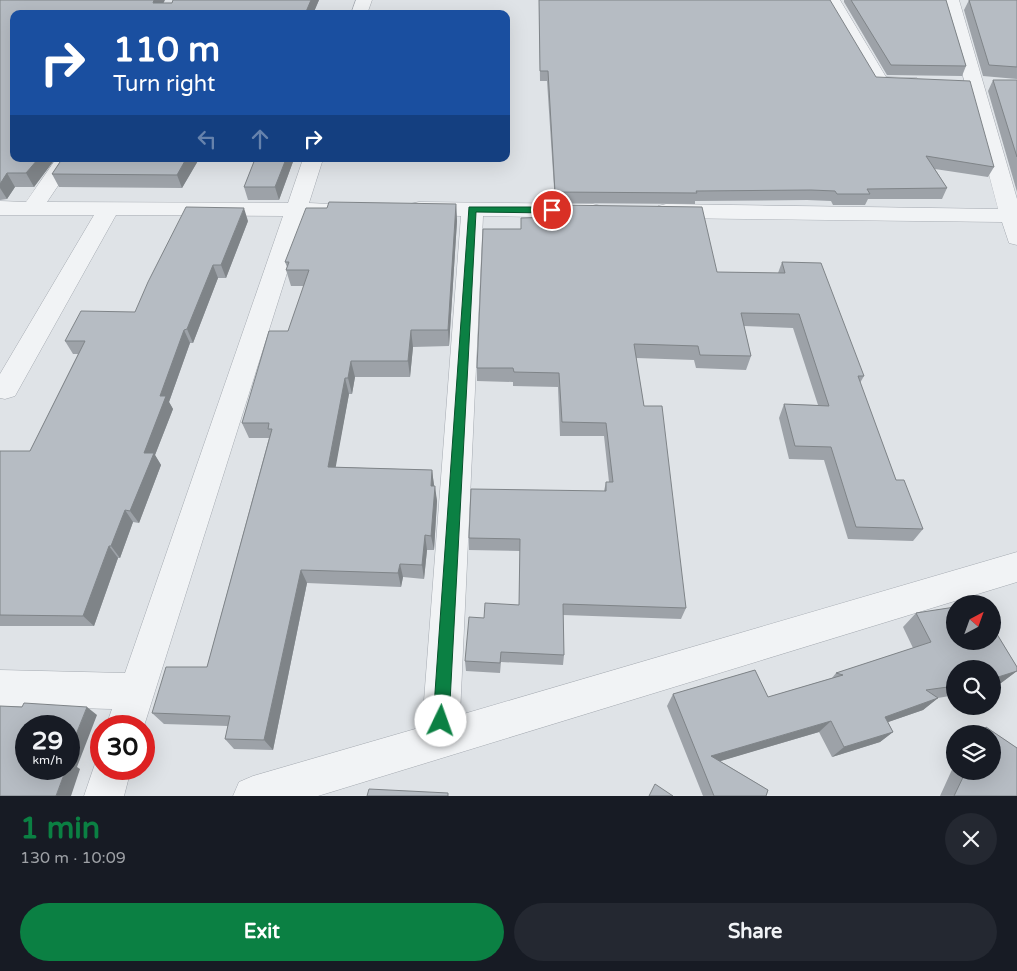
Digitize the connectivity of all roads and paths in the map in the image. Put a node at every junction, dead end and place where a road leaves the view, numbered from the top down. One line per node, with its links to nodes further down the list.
1 (832, 0): 3 (street)
2 (951, 0): 15 (street)
3 (927, 82)
4 (64, 162): 7 (street)
5 (312, 162): 10 (street)
6 (0, 208): 7 (street)
7 (32, 208): 8 (street)
8 (109, 209): 10 (street); 17 (street)
9 (472, 209): 12 (street); 13 (street); 22 (street)
10 (296, 210): 11 (street); 20 (street)
11 (365, 210)
12 (394, 210)
13 (612, 211)
14 (642, 211): 15 (street)
15 (1014, 216): 16 (street)
16 (1017, 238)
17 (5, 389)
18 (1017, 567): 22 (street)
19 (0, 688): 20 (street)
20 (135, 691): 21 (street)
21 (128, 715)
22 (440, 740): 25 (street)
23 (109, 780): 24 (street)
24 (104, 796)
25 (253, 796)

